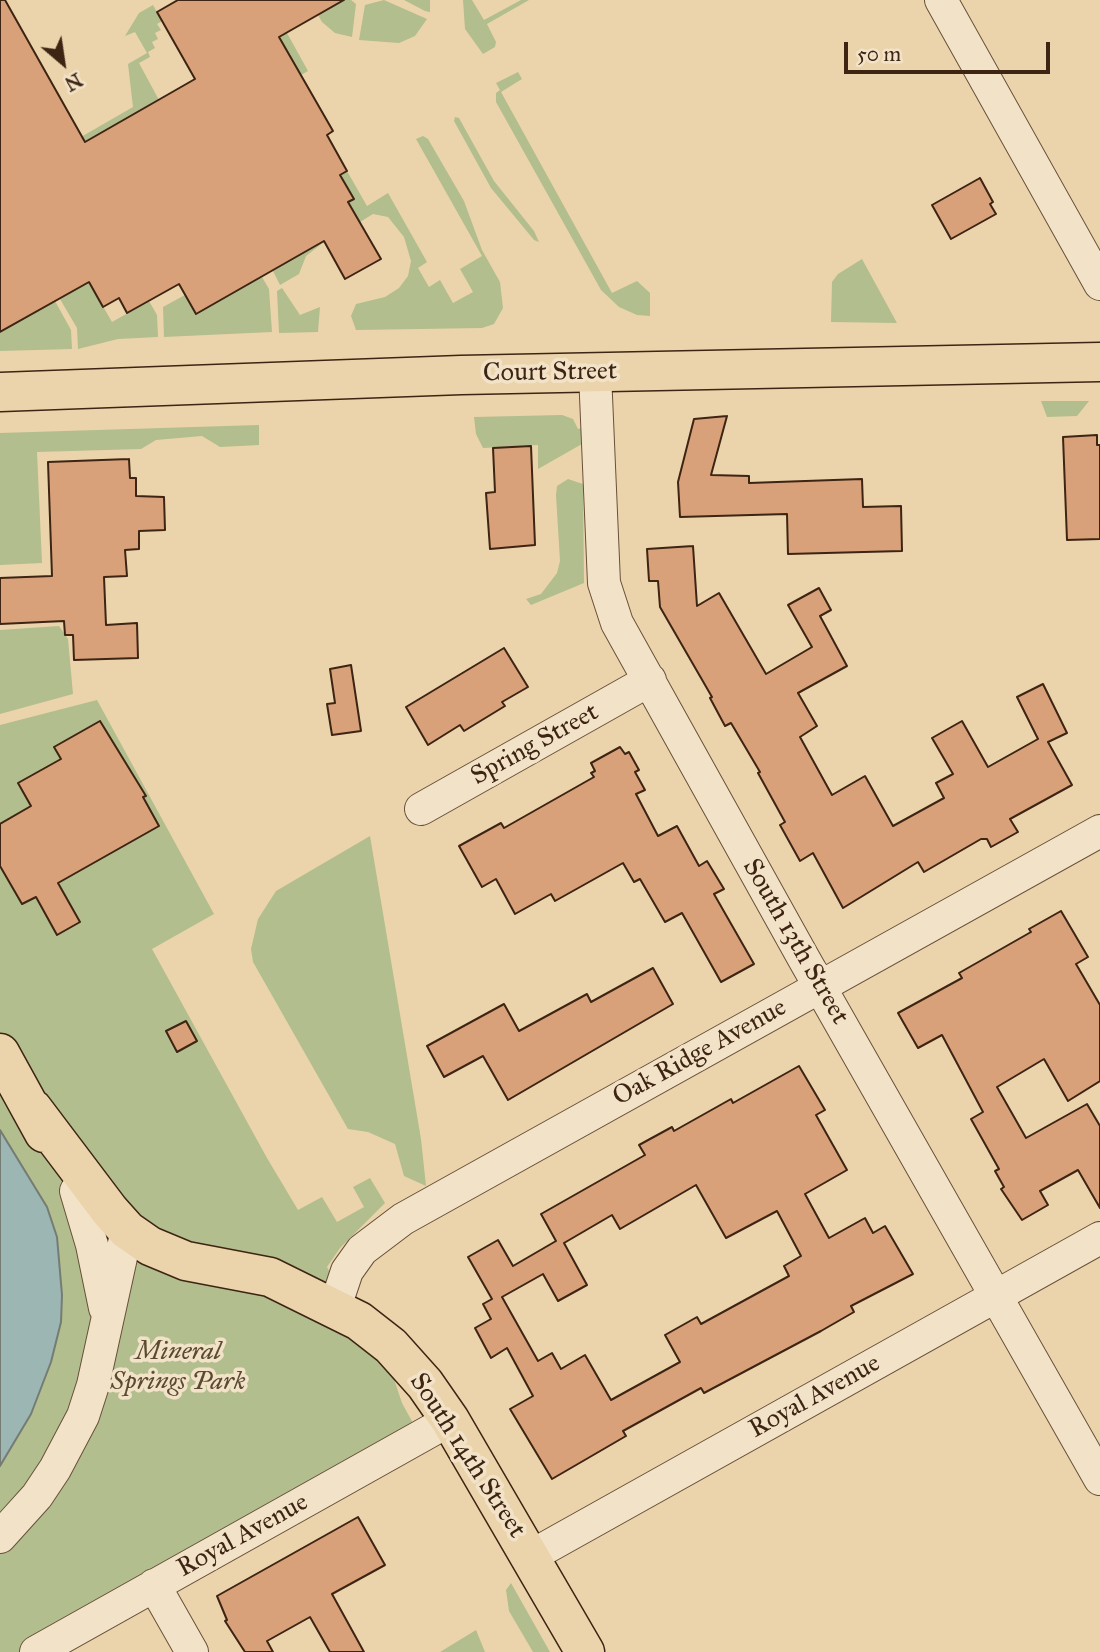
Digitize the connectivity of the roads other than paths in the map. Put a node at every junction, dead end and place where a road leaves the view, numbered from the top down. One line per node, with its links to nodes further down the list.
1 (941, 0): 2 (street)
2 (1100, 284)
3 (1100, 362): 4 (main road, Court Street)
4 (595, 373): 5 (main road, Court Street); 6 (street, South 13th Street)
5 (0, 392)
6 (650, 680): 7 (street, Spring Street); 9 (street, South 13th Street)
7 (421, 809)
8 (1100, 831): 9 (street, Oak Ridge Avenue)
9 (819, 986): 15 (street, South 13th Street); 16 (street, Oak Ridge Avenue)
10 (0, 1053): 11 (main road, South 14th Street)
11 (33, 1109): 12 (main road, South 14th Street); 14 (main road, South 14th Street)
12 (76, 1191): 14 (main road, South 14th Street); 17 (street)
13 (1100, 1238): 15 (street, Royal Avenue)
14 (125, 1240): 16 (main road, South 14th Street); 17 (street)
15 (995, 1296): 19 (street, South 13th Street); 21 (street, Royal Avenue)
16 (323, 1302): 18 (main road, South 14th Street)
17 (106, 1326): 20 (street)
18 (450, 1420): 21 (main road, South 14th Street); 22 (street, Royal Avenue)
19 (1100, 1479)
20 (0, 1537)
21 (531, 1556): 25 (main road, South 14th Street)
22 (154, 1585): 23 (street, Royal Avenue); 24 (street)
23 (36, 1652)
24 (192, 1652)
25 (585, 1652)

